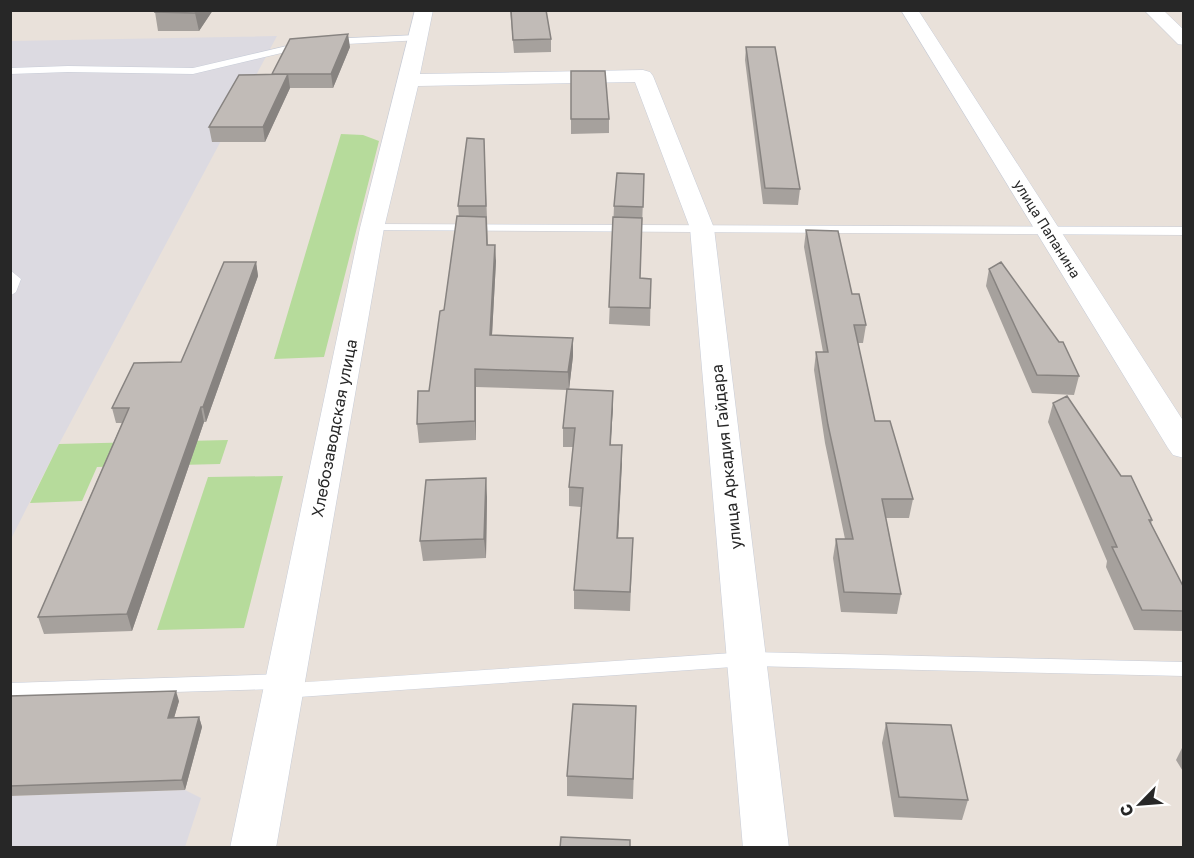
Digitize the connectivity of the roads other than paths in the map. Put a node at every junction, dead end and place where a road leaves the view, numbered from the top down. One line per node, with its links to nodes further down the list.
1 (909, 10): 9 (street, улица Папанина)
2 (1152, 10): 4 (street)
3 (421, 24): 5 (lane); 6 (street, Хлебозаводская улица)
4 (1184, 40)
5 (10, 71)
6 (410, 80): 7 (street, Хлебозаводская улица); 8 (street, улица Аркадия Гайдара)
7 (372, 228): 8 (lane); 16 (street, Хлебозаводская улица)
8 (702, 228): 9 (lane); 14 (street, улица Аркадия Гайдара)
9 (1047, 228): 10 (lane); 13 (street, улица Папанина)
10 (1184, 231)
11 (10, 274): 12 (lane)
12 (10, 292)
13 (1184, 448)
14 (747, 660): 15 (lane); 16 (lane); 19 (street, улица Аркадия Гайдара)
15 (1184, 669)
16 (286, 686): 17 (lane); 18 (street, Хлебозаводская улица)
17 (10, 690)
18 (253, 848)
19 (766, 848)

